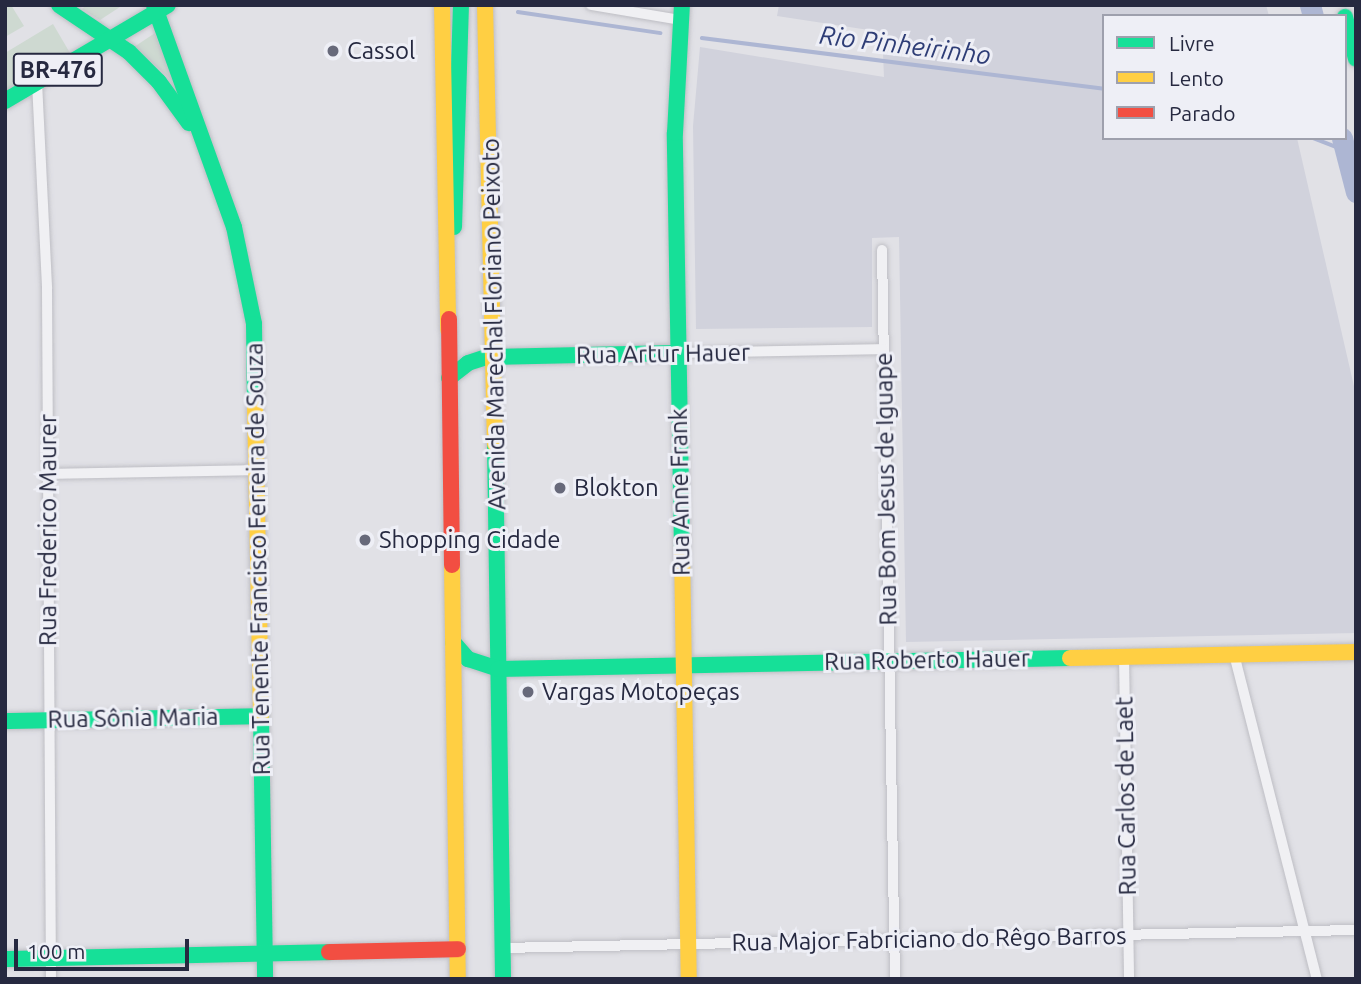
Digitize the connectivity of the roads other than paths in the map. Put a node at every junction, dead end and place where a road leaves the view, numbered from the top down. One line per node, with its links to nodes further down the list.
1 (442, 5): 13 (main road)
2 (591, 5): 7 (street)
3 (61, 6): 9 (main road, Rua Tenente Francisco Ferreira de Souza)
4 (159, 8): 9 (main road, BR-476); 15 (main road, Rua Tenente Francisco Ferreira de Souza)
5 (461, 12): 10 (main road, Avenida Marechal Floriano Peixoto)
6 (485, 12): 20 (main road, Avenida Marechal Floriano Peixoto)
7 (682, 12): 19 (main road, Rua Anne Frank)
8 (1347, 24): 11 (main road)
9 (111, 38): 12 (main road, BR-476); 15 (main road, Rua Tenente Francisco Ferreira de Souza)
10 (461, 58): 13 (main road); 17 (main road, Avenida Marechal Floriano Peixoto)
11 (1356, 59)
12 (37, 82): 14 (main road, BR-476); 23 (street, Rua Frederico Maurer)
13 (444, 94): 17 (main road)
14 (5, 101)
15 (205, 146): 22 (main road, Rua Tenente Francisco Ferreira de Souza)
16 (882, 250): 18 (street, Rua Bom Jesus de Iguape)
17 (448, 330): 21 (main road, Avenida Marechal Floriano Peixoto)
18 (884, 349): 19 (street, Rua Artur Hauer); 28 (street, Rua Bom Jesus de Iguape)
19 (678, 353): 20 (main road, Rua Artur Hauer); 29 (main road, Rua Anne Frank)
20 (494, 357): 21 (main road, Rua Artur Hauer); 30 (main road, Avenida Marechal Floriano Peixoto)
21 (449, 378): 24 (main road, Avenida Marechal Floriano Peixoto)
22 (257, 470): 23 (street); 31 (main road, Rua Tenente Francisco Ferreira de Souza)
23 (50, 474): 32 (street, Rua Frederico Maurer)
24 (453, 642): 30 (main road); 40 (main road, Avenida Marechal Floriano Peixoto)
25 (1356, 652): 26 (main road, Rua Roberto Hauer)
26 (1234, 654): 27 (main road, Rua Roberto Hauer); 35 (street)
27 (1124, 656): 28 (main road, Rua Roberto Hauer); 36 (street, Rua Carlos de Laet)
28 (889, 661): 29 (main road, Rua Roberto Hauer); 37 (street, Rua Bom Jesus de Iguape)
29 (683, 665): 30 (main road, Rua Roberto Hauer); 38 (main road, Rua Anne Frank)
30 (498, 668): 39 (main road, Avenida Marechal Floriano Peixoto)
31 (261, 716): 32 (main road, Rua Sônia Maria); 41 (main road, Rua Tenente Francisco Ferreira de Souza)
32 (46, 720): 33 (main road, Rua Sônia Maria); 42 (street, Rua Frederico Maurer)
33 (5, 721)
34 (1356, 930): 35 (street, Rua Major Fabriciano do Rêgo Barros)
35 (1305, 932): 36 (street, Rua Major Fabriciano do Rêgo Barros); 51 (street)
36 (1128, 935): 37 (street, Rua Major Fabriciano do Rêgo Barros); 50 (street, Rua Carlos de Laet)
37 (895, 940): 38 (street, Rua Major Fabriciano do Rêgo Barros); 49 (street, Rua Bom Jesus de Iguape)
38 (688, 944): 39 (street, Rua Major Fabriciano do Rêgo Barros); 48 (main road, Rua Anne Frank)
39 (502, 948): 47 (main road, Avenida Marechal Floriano Peixoto)
40 (458, 949): 41 (main road); 46 (main road, Avenida Marechal Floriano Peixoto)
41 (265, 953): 42 (main road); 45 (main road, Rua Tenente Francisco Ferreira de Souza)
42 (51, 958): 43 (main road); 44 (street, Rua Frederico Maurer)
43 (5, 959)
44 (51, 979)
45 (265, 979)
46 (458, 979)
47 (503, 979)
48 (689, 979)
49 (895, 979)
50 (1129, 979)
51 (1317, 979)

